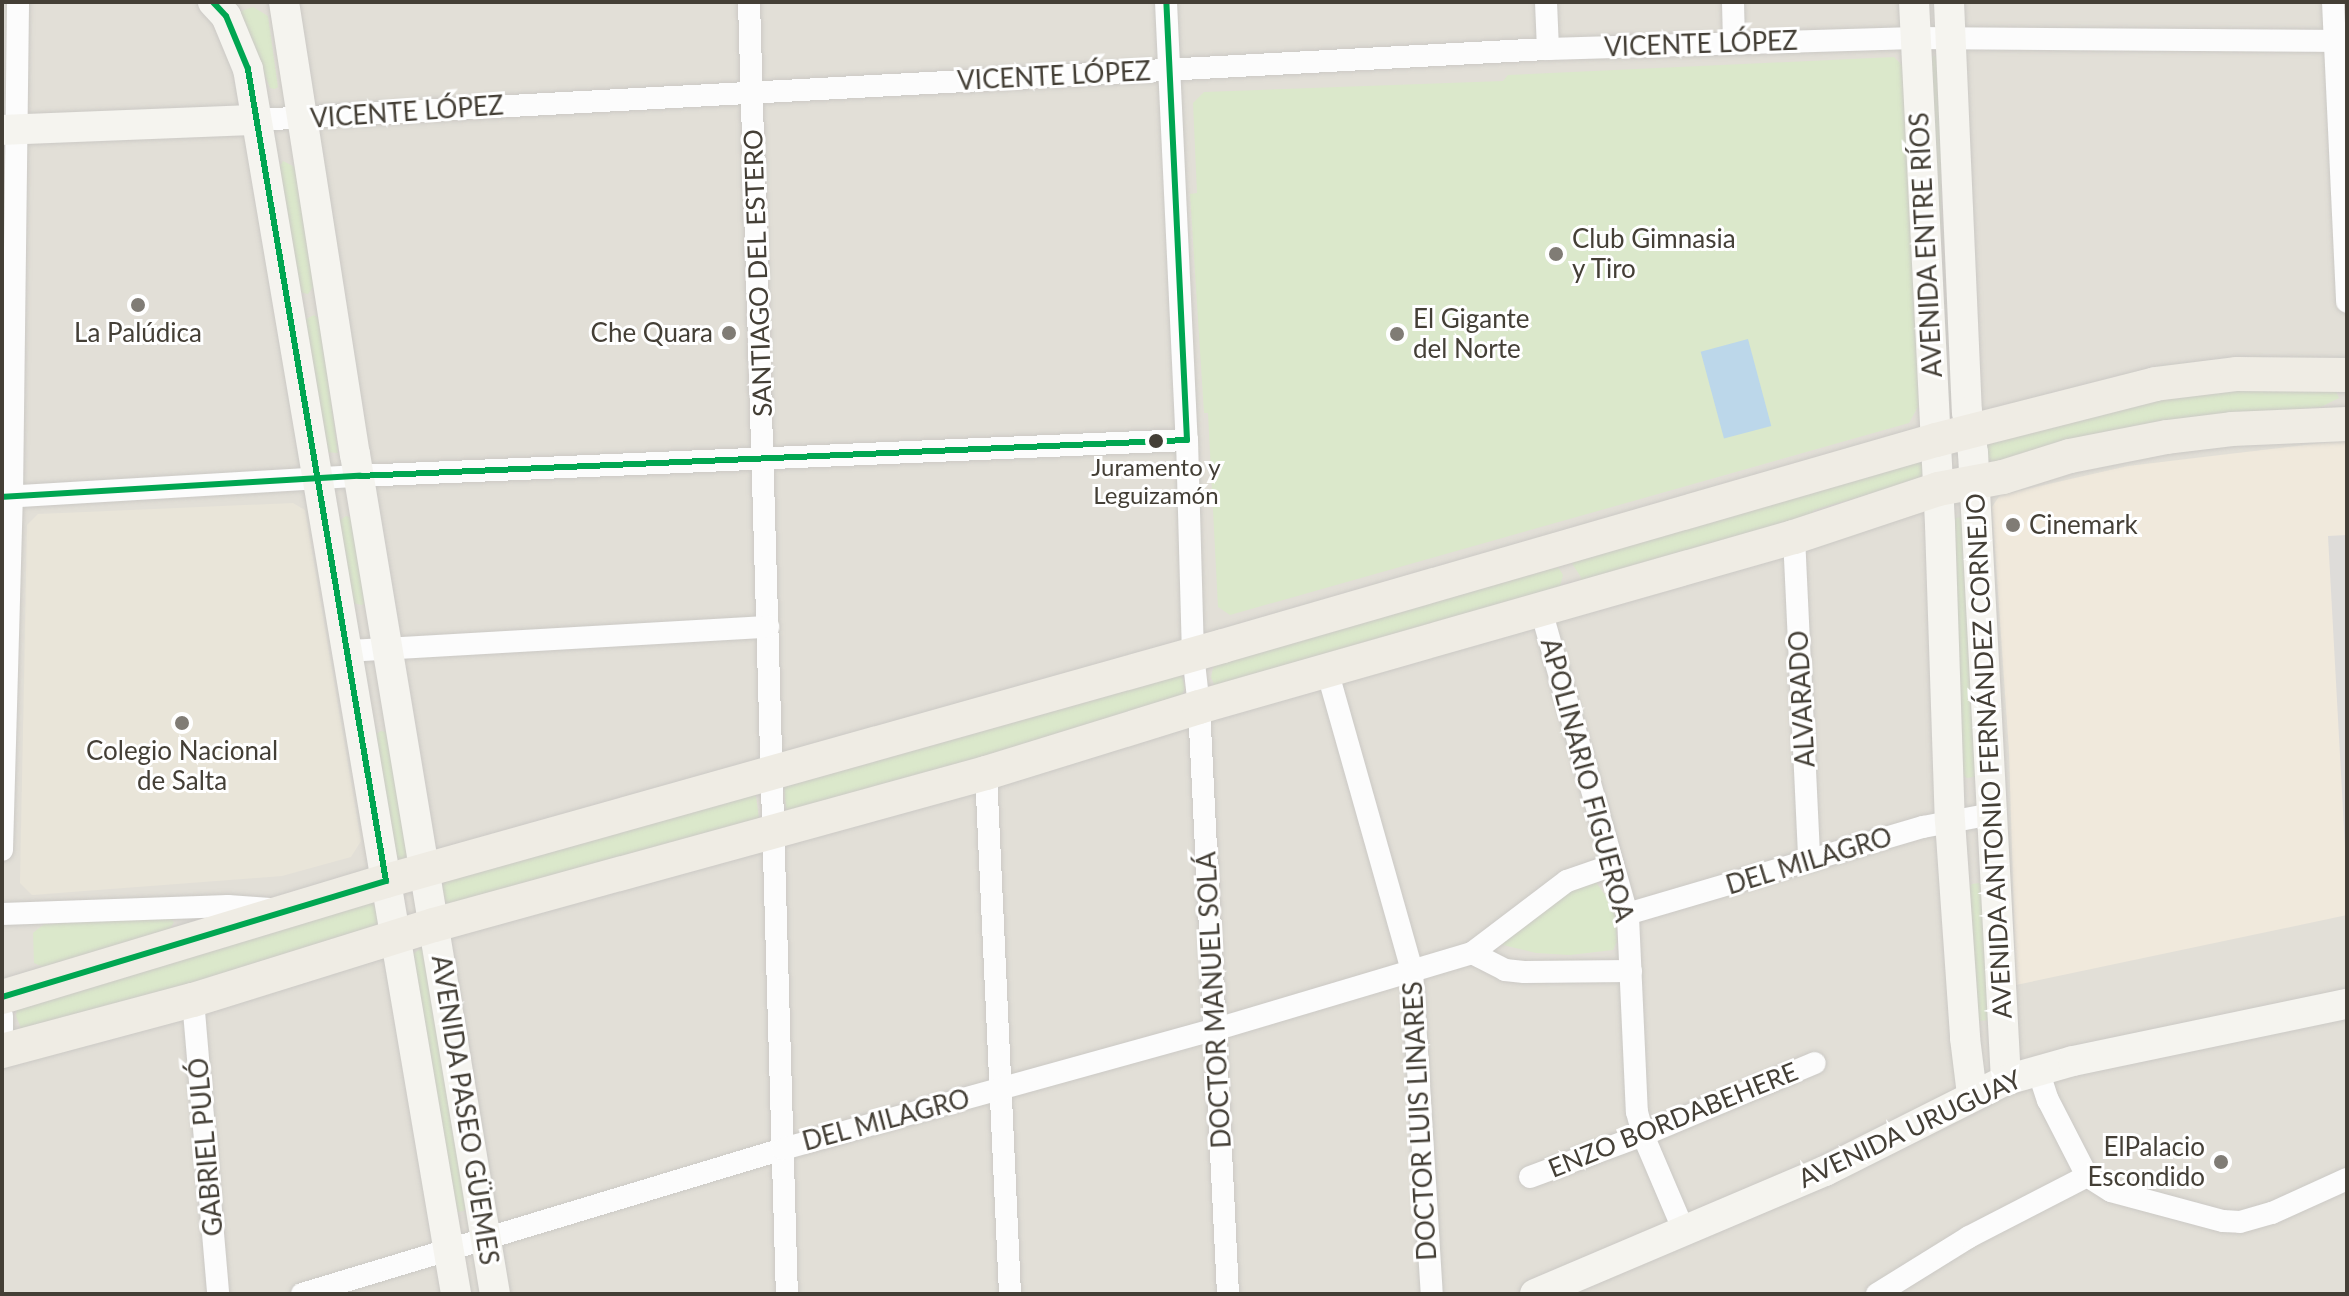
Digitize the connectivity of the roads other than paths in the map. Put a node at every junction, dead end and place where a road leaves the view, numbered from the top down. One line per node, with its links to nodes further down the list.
1 (18, 2): 20 (street)
2 (213, 2): 19 (street, AVENIDA PASEO GÜEMES)
3 (284, 2): 18 (street, AVENIDA PASEO GÜEMES)
4 (749, 2): 17 (street, SANTIAGO DEL ESTERO)
5 (1166, 2): 16 (street, DOCTOR MANUEL SOLÁ)
6 (1546, 2): 15 (street)
7 (1733, 2): 14 (street)
8 (1914, 2): 11 (street, AVENIDA ENTRE RÍOS)
9 (1949, 2): 12 (street, AVENIDA ENTRE RÍOS)
10 (2333, 2): 13 (street)
11 (1915, 38): 12 (street, VICENTE LÓPEZ); 14 (street, VICENTE LÓPEZ); 28 (street, AVENIDA ENTRE RÍOS)
12 (1951, 38): 13 (street, VICENTE LÓPEZ); 26 (street, AVENIDA ENTRE RÍOS)
13 (2341, 41): 22 (street)
14 (1734, 43): 15 (street, VICENTE LÓPEZ)
15 (1548, 49): 16 (street, VICENTE LÓPEZ)
16 (1170, 71): 17 (street, VICENTE LÓPEZ); 27 (street, DOCTOR MANUEL SOLÁ)
17 (753, 91): 18 (street, VICENTE LÓPEZ); 29 (street, SANTIAGO DEL ESTERO)
18 (303, 119): 19 (street, VICENTE LÓPEZ); 21 (street, AVENIDA PASEO GÜEMES)
19 (256, 120): 20 (street, VICENTE LÓPEZ); 23 (street, AVENIDA PASEO GÜEMES)
20 (9, 130): 34 (street)
21 (331, 302): 23 (street); 30 (street, AVENIDA PASEO GÜEMES)
22 (2347, 302)
23 (288, 308): 31 (street, AVENIDA PASEO GÜEMES)
24 (2347, 375): 26 (main road)
25 (2347, 424): 32 (main road)
26 (1970, 433): 28 (main road); 32 (street, AVENIDA ANTONIO FERNÁNDEZ CORNEJO)
27 (1187, 440): 29 (street); 41 (street, DOCTOR MANUEL SOLÁ)
28 (1936, 440): 33 (street, AVENIDA ENTRE RÍOS); 36 (main road)
29 (763, 460): 30 (street); 38 (street, SANTIAGO DEL ESTERO)
30 (359, 476): 31 (street); 39 (street, AVENIDA PASEO GÜEMES)
31 (316, 479): 34 (street); 40 (street, AVENIDA PASEO GÜEMES)
32 (1974, 483): 33 (main road); 46 (street, AVENIDA ANTONIO FERNÁNDEZ CORNEJO)
33 (1938, 489): 35 (main road); 47 (street, AVENIDA ANTONIO FERNÁNDEZ CORNEJO)
34 (7, 497): 49 (street)
35 (1794, 537): 37 (main road); 50 (street, ALVARADO)
36 (1551, 552): 37 (main road); 41 (main road)
37 (1550, 607): 42 (main road); 51 (street, APOLINARIO FIGUEROA)
38 (768, 627): 39 (street); 44 (street, SANTIAGO DEL ESTERO)
39 (388, 646): 40 (street); 52 (street, AVENIDA PASEO GÜEMES)
40 (348, 651): 53 (street, AVENIDA PASEO GÜEMES)
41 (1193, 654): 43 (street, DOCTOR MANUEL SOLÁ); 44 (main road)
42 (1327, 670): 43 (main road); 60 (street, DOCTOR LUIS LINARES)
43 (1199, 707): 45 (main road); 67 (street, DOCTOR MANUEL SOLÁ)
44 (771, 771): 48 (street, SANTIAGO DEL ESTERO); 52 (main road)
45 (986, 773): 48 (main road); 72 (street)
46 (1992, 814): 47 (street, DEL MILAGRO); 71 (street, AVENIDA ANTONIO FERNÁNDEZ CORNEJO)
47 (1950, 821): 50 (street, DEL MILAGRO); 73 (street, AVENIDA ANTONIO FERNÁNDEZ CORNEJO)
48 (775, 832): 57 (main road); 75 (street, SANTIAGO DEL ESTERO)
49 (2, 850)
50 (1809, 861): 56 (street, DEL MILAGRO)
51 (1613, 865): 56 (street, APOLINARIO FIGUEROA); 59 (street, DEL MILAGRO)
52 (425, 870): 53 (main road); 57 (street, AVENIDA PASEO GÜEMES)
53 (386, 881): 54 (main road); 58 (street, AVENIDA PASEO GÜEMES)
54 (287, 911): 55 (street); 62 (main road)
55 (2, 914)
56 (1627, 914): 61 (street, APOLINARIO FIGUEROA)
57 (434, 925): 58 (main road); 80 (street, AVENIDA PASEO GÜEMES)
58 (396, 936): 63 (main road); 81 (street, AVENIDA PASEO GÜEMES)
59 (1472, 953): 60 (street, DEL MILAGRO); 61 (street)
60 (1412, 971): 67 (street, DEL MILAGRO); 89 (street, DOCTOR LUIS LINARES)
61 (1631, 971): 74 (street, APOLINARIO FIGUEROA)
62 (2, 997)
63 (193, 1000): 68 (main road); 82 (street, GABRIEL PULÓ)
64 (2347, 1004): 70 (street, AVENIDA URUGUAY)
65 (2, 1016): 66 (street)
66 (2, 1029)
67 (1217, 1029): 72 (street, DEL MILAGRO); 88 (street, DOCTOR MANUEL SOLÁ)
68 (2, 1051)
69 (1815, 1063): 74 (street, ENZO BORDABEHERE)
70 (2038, 1070): 71 (street, AVENIDA URUGUAY); 76 (street)
71 (2006, 1080): 73 (street, AVENIDA URUGUAY)
72 (1000, 1089): 75 (street, DEL MILAGRO); 87 (street)
73 (1972, 1094): 79 (street, AVENIDA URUGUAY)
74 (1643, 1135): 77 (street, ENZO BORDABEHERE); 79 (street, APOLINARIO FIGUEROA)
75 (783, 1149): 80 (street, DEL MILAGRO); 86 (street, SANTIAGO DEL ESTERO)
76 (2087, 1176): 78 (street); 91 (street)
77 (1530, 1177)
78 (2347, 1179)
79 (1684, 1231): 90 (street, AVENIDA URUGUAY)
80 (486, 1240): 81 (street, DEL MILAGRO); 85 (street, AVENIDA PASEO GÜEMES)
81 (449, 1252): 83 (street, DEL MILAGRO); 84 (street, AVENIDA PASEO GÜEMES)
82 (218, 1294)
83 (302, 1294)
84 (456, 1294)
85 (495, 1294)
86 (787, 1294)
87 (1010, 1294)
88 (1228, 1294)
89 (1432, 1294)
90 (1535, 1294)
91 (1877, 1294)

